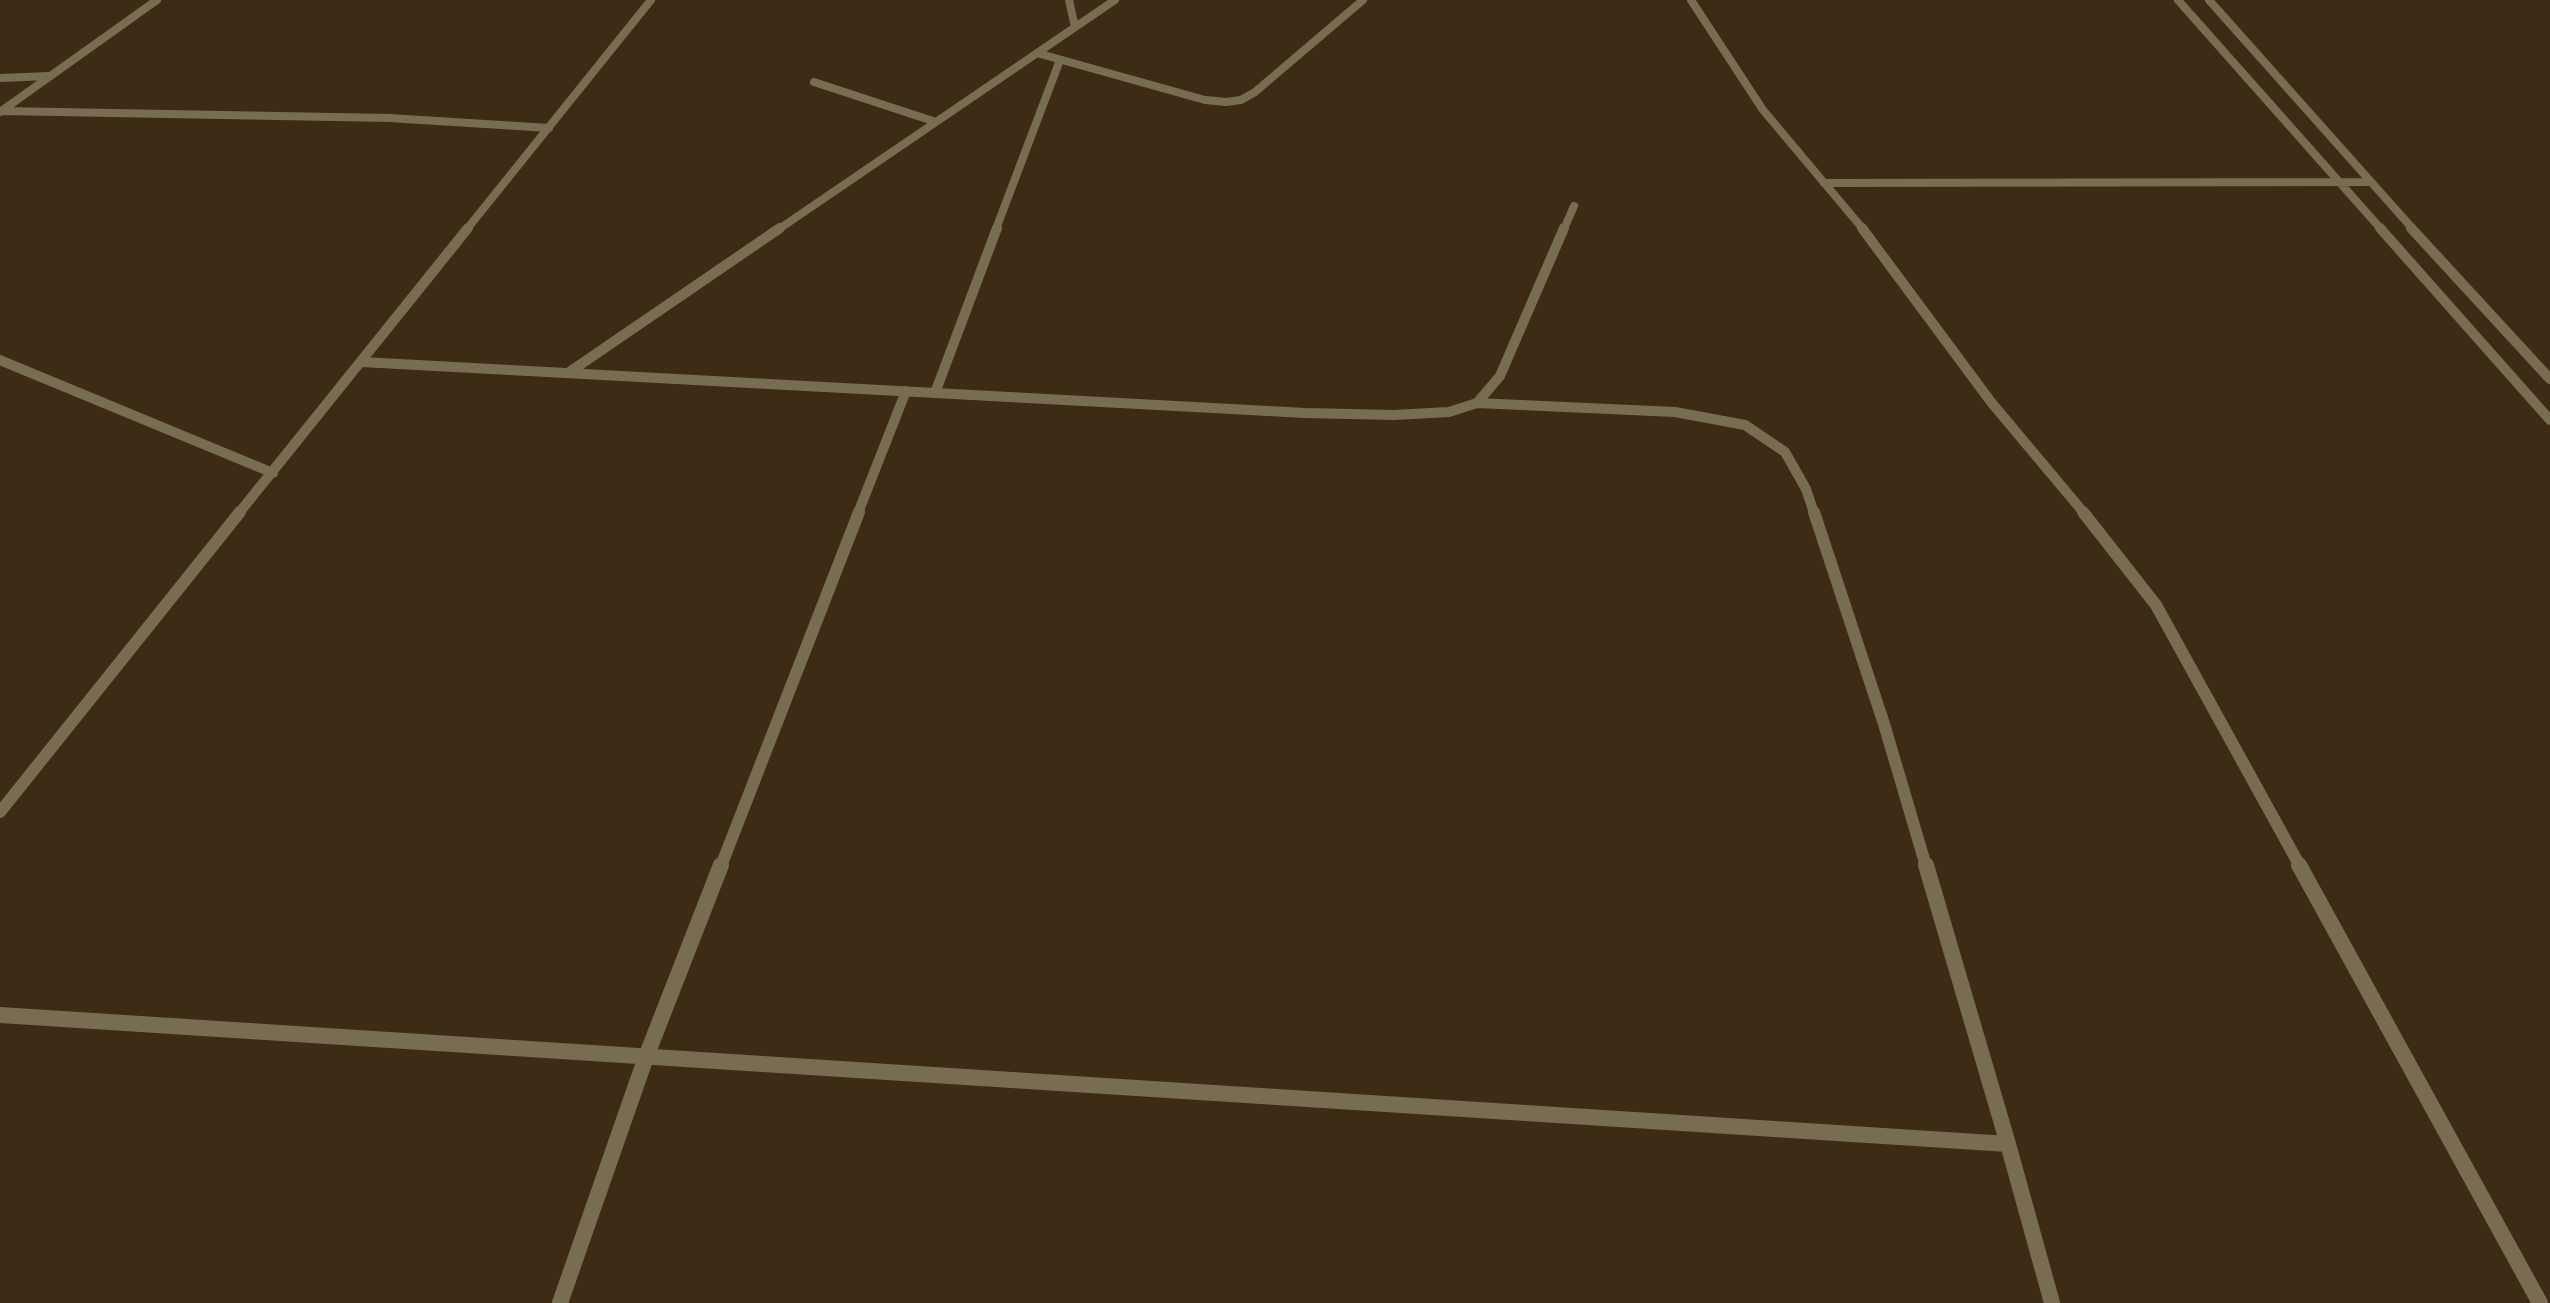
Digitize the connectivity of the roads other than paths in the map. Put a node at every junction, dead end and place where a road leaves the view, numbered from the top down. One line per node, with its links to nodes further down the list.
1 (157, 0): 12 (street)
2 (651, 0): 17 (street)
3 (1069, 0): 9 (street)
4 (1115, 0): 9 (street)
5 (1363, 0): 11 (street)
6 (1691, 0): 20 (street)
7 (2178, 0): 18 (street)
8 (2209, 0): 19 (street)
9 (1075, 27): 10 (street)
10 (1037, 53): 11 (street); 16 (street)
11 (1060, 60): 27 (street)
12 (49, 76): 13 (street); 15 (street)
13 (0, 78)
14 (814, 82): 16 (street)
15 (1, 111): 17 (street)
16 (936, 122): 24 (street)
17 (549, 128): 23 (street)
18 (2338, 182): 19 (street); 20 (street); 29 (street)
19 (2369, 182): 25 (street)
20 (1824, 183): 37 (street)
21 (1574, 206): 28 (street)
22 (0, 360): 30 (street)
23 (362, 362): 24 (street); 30 (street)
24 (568, 373): 26 (street)
25 (2550, 379)
26 (906, 391): 27 (street); 33 (street)
27 (935, 393): 28 (street)
28 (1477, 403): 34 (street)
29 (2550, 420)
30 (273, 473): 31 (street)
31 (0, 812)
32 (0, 1015): 33 (street)
33 (646, 1057): 34 (street); 35 (street)
34 (2008, 1144): 36 (street)
35 (560, 1303)
36 (2052, 1303)
37 (2540, 1303)

